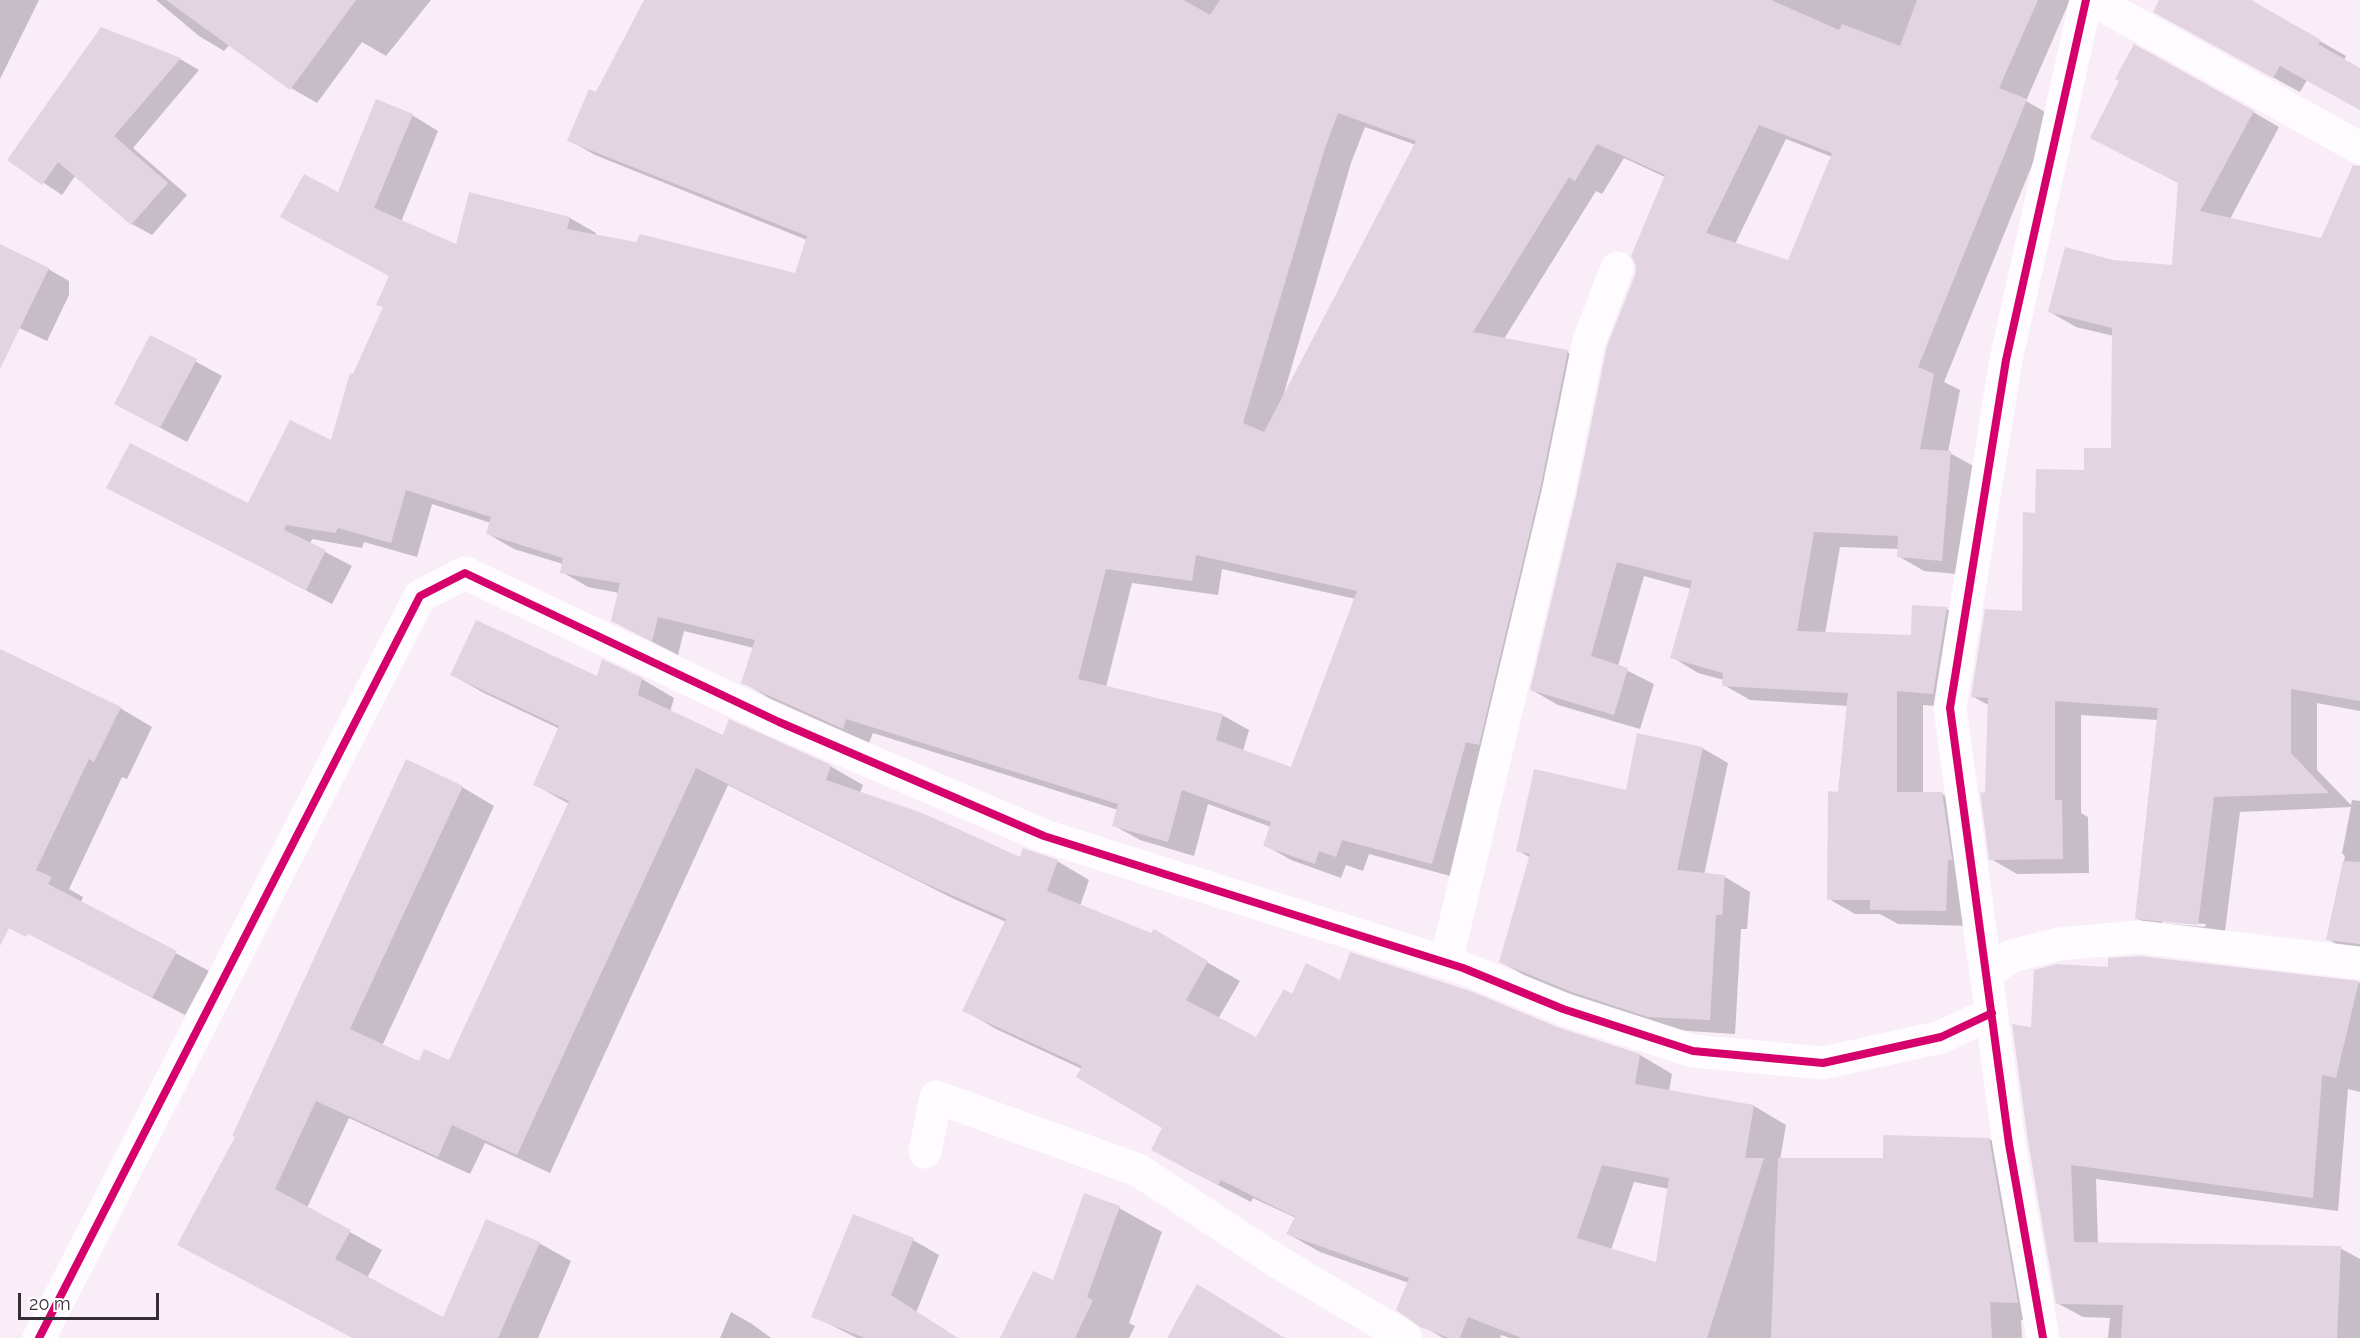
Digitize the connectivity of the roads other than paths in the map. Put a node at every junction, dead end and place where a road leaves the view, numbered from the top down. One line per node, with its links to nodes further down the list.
1 (2086, 0): 7 (street)
2 (2093, 0): 3 (street)
3 (2360, 148)
4 (1617, 268): 5 (street)
5 (1446, 962): 8 (street); 10 (street)
6 (2360, 963): 7 (street)
7 (1986, 974): 8 (street)
8 (1992, 1013): 12 (street)
9 (925, 1152): 11 (street)
10 (39, 1338)
11 (1406, 1338)
12 (2043, 1338)

